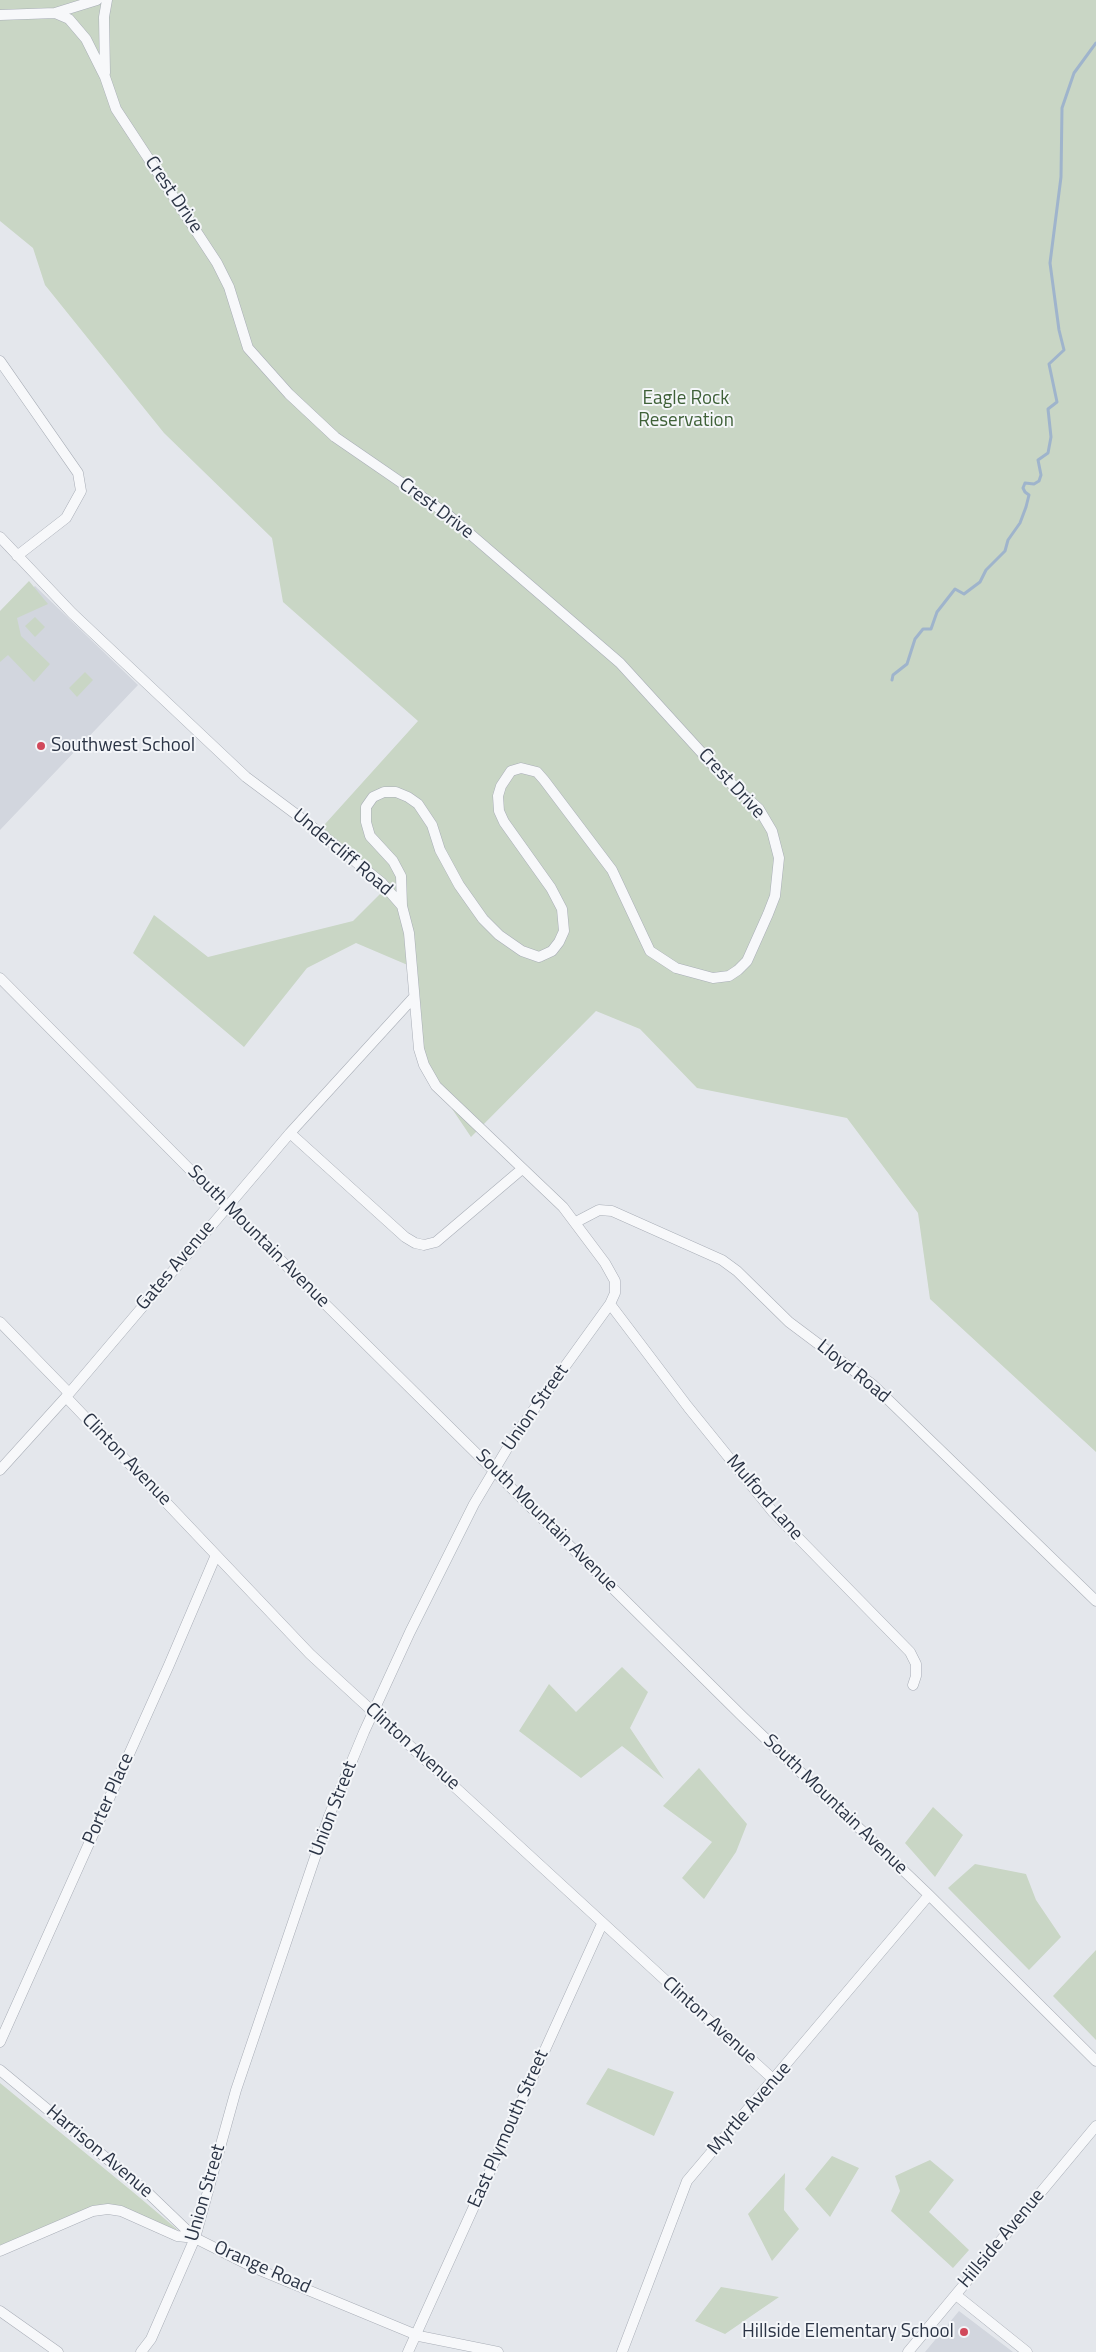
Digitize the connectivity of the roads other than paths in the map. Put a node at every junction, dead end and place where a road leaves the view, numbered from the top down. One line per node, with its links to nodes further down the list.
1 (98, 0): 3 (street)
2 (107, 0): 5 (street, Crest Drive)
3 (55, 13): 4 (street); 5 (street, Crest Drive)
4 (0, 15)
5 (105, 77): 9 (street, Crest Drive)
6 (0, 361): 8 (street)
7 (0, 537): 8 (street, Undercliff Road)
8 (17, 556): 9 (street, Undercliff Road)
9 (402, 906): 11 (street, Undercliff Road)
10 (0, 978): 14 (street, South Mountain Avenue)
11 (414, 997): 12 (street, Gates Avenue); 13 (street, Undercliff Road)
12 (290, 1133): 13 (street); 14 (street, Gates Avenue)
13 (522, 1169): 15 (street, Undercliff Road)
14 (226, 1206): 18 (street, Gates Avenue); 20 (street, South Mountain Avenue)
15 (576, 1222): 16 (street, Undercliff Road); 22 (street, Lloyd Road)
16 (610, 1304): 20 (street, Union Street); 23 (street, Mulford Lane)
17 (0, 1322): 18 (street, Clinton Avenue)
18 (67, 1395): 19 (street, Gates Avenue); 21 (street, Clinton Avenue)
19 (0, 1470)
20 (494, 1470): 24 (street, Union Street); 25 (street, South Mountain Avenue)
21 (216, 1555): 24 (street, Clinton Avenue); 27 (street, Porter Place)
22 (1096, 1600)
23 (913, 1685)
24 (373, 1712): 26 (street, Clinton Avenue); 32 (street, Union Street)
25 (928, 1895): 28 (street, South Mountain Avenue); 30 (street, Myrtle Avenue)
26 (602, 1924): 30 (street, Clinton Avenue); 36 (street, East Plymouth Street)
27 (0, 2042)
28 (1096, 2061)
29 (0, 2070): 32 (street, Harrison Avenue)
30 (774, 2080): 41 (street, Myrtle Avenue)
31 (1096, 2126): 34 (street, Hillside Avenue)
32 (195, 2238): 33 (street, Orange Road); 36 (street, Orange Road); 38 (street, Union Street)
33 (0, 2251)
34 (956, 2295): 42 (street, Hillside Avenue); 43 (street)
35 (0, 2311): 37 (street)
36 (416, 2335): 39 (street, East Plymouth Street); 40 (street, Orange Road)
37 (58, 2352)
38 (141, 2352)
39 (408, 2352)
40 (498, 2352)
41 (622, 2352)
42 (908, 2352)
43 (1028, 2352)

